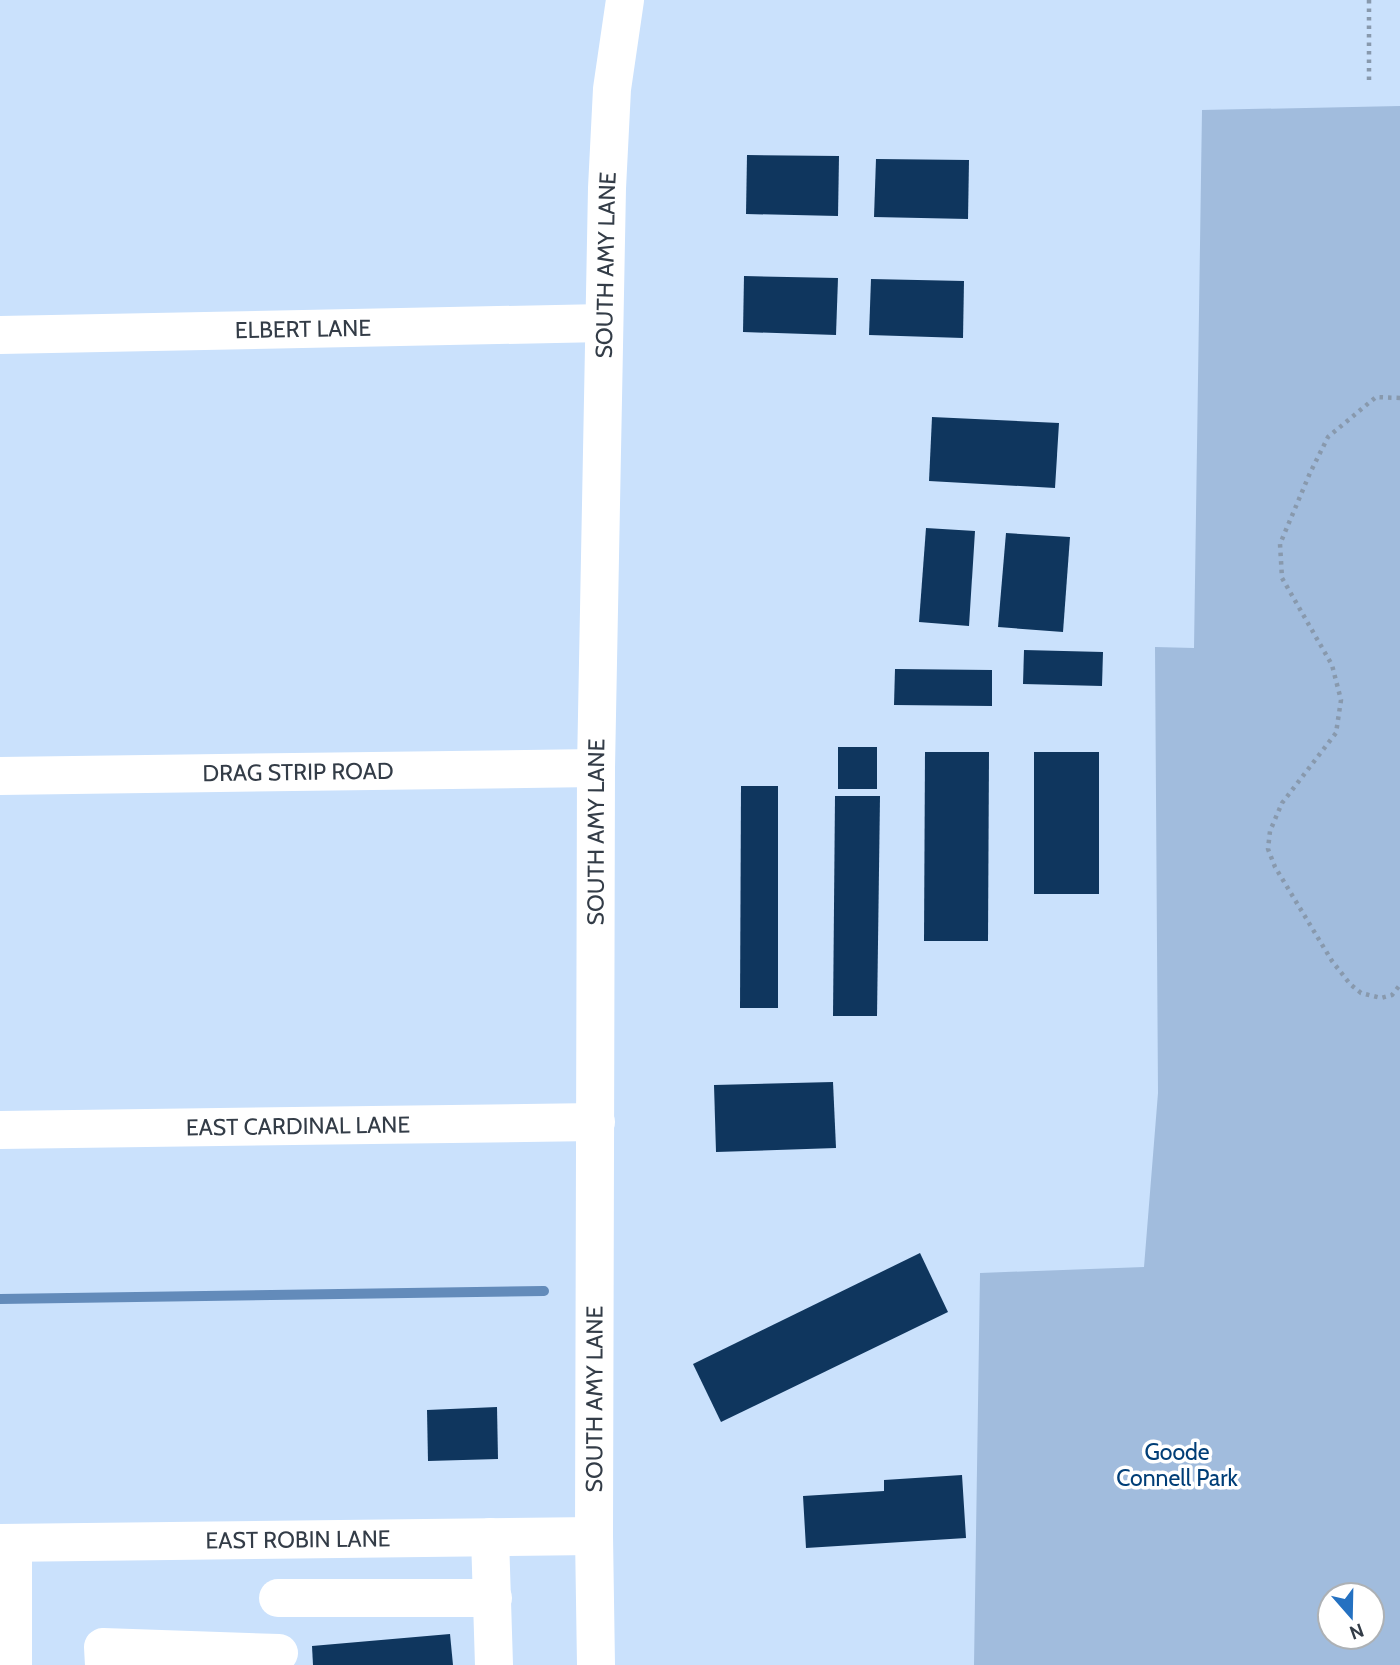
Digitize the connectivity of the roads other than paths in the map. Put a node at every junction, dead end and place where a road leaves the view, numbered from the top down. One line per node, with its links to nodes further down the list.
1 (625, 0): 2 (street, SOUTH AMY LANE)
2 (604, 323): 3 (street, ELBERT LANE); 4 (street, SOUTH AMY LANE)
3 (0, 335)
4 (596, 768): 5 (street, DRAG STRIP ROAD); 6 (street, SOUTH AMY LANE)
5 (0, 776)
6 (596, 1122): 7 (street, EAST CARDINAL LANE); 8 (street, SOUTH AMY LANE)
7 (0, 1129)
8 (594, 1536): 9 (street, EAST ROBIN LANE); 18 (street, SOUTH AMY LANE)
9 (490, 1537): 10 (street, EAST ROBIN LANE); 13 (street)
10 (277, 1538): 11 (street, EAST ROBIN LANE); 12 (street)
11 (6, 1543): 15 (street)
12 (278, 1598): 13 (street); 14 (street)
13 (493, 1598): 17 (street)
14 (279, 1659): 16 (street)
15 (13, 1665)
16 (104, 1665)
17 (494, 1665)
18 (596, 1665)

